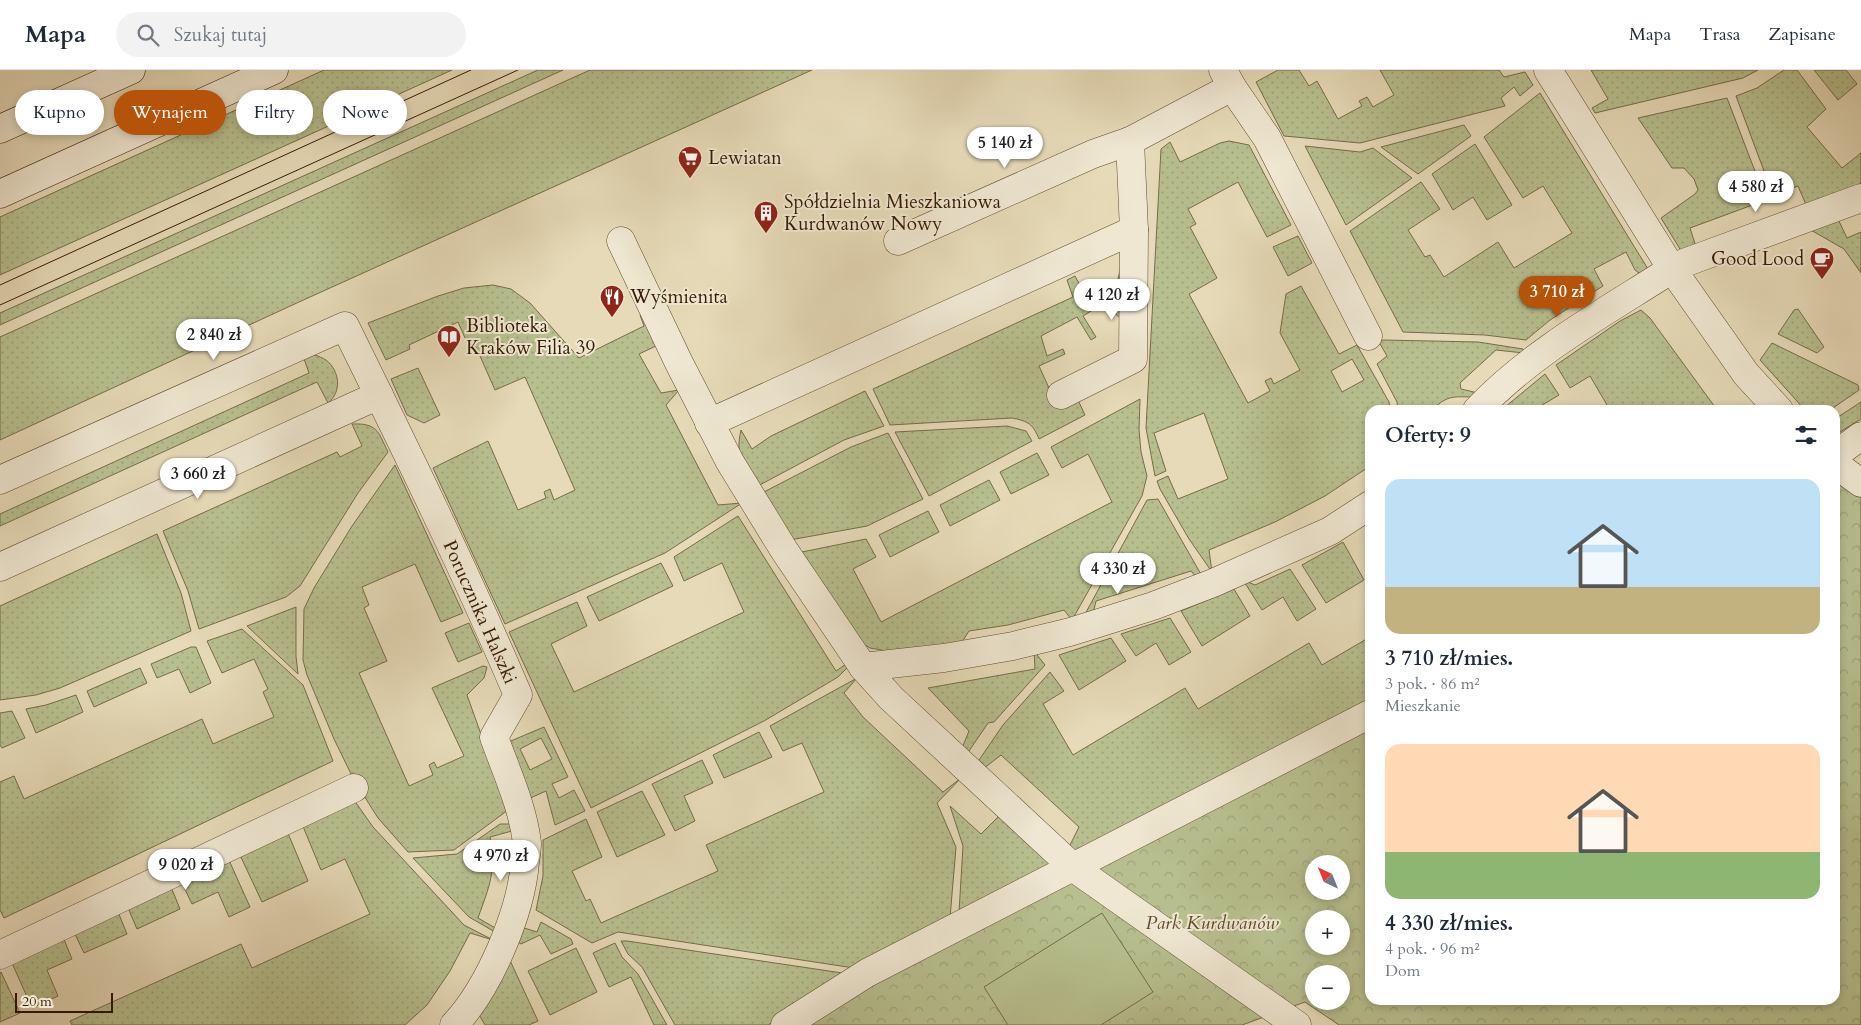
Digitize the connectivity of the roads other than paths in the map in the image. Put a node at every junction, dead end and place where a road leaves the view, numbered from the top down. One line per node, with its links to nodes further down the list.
1 (131, 70): 5 (street)
2 (274, 70): 7 (street)
3 (1548, 70): 12 (street)
4 (1228, 78): 6 (street); 13 (street)
5 (0, 129)
6 (1130, 141): 9 (street); 11 (street)
7 (0, 194)
8 (1861, 198): 12 (street)
9 (1134, 230): 15 (street); 18 (street)
10 (622, 241): 18 (street)
11 (898, 241)
12 (1672, 269): 16 (street); 17 (street)
13 (1368, 336)
14 (379, 395): 22 (street); 25 (street); 31 (street, Porucznika Halszki)
15 (1062, 395)
16 (1482, 405)
17 (1774, 405)
18 (709, 423): 26 (street)
19 (1861, 436): 20 (street)
20 (1840, 451)
21 (1840, 468): 23 (street)
22 (0, 480)
23 (1861, 483)
24 (1365, 507): 26 (street)
25 (0, 567)
26 (863, 667): 29 (street)
27 (1365, 717): 29 (street)
28 (354, 788): 30 (street)
29 (1074, 868): 32 (street); 33 (street)
30 (0, 955)
31 (454, 1025)
32 (785, 1025)
33 (1297, 1025)

